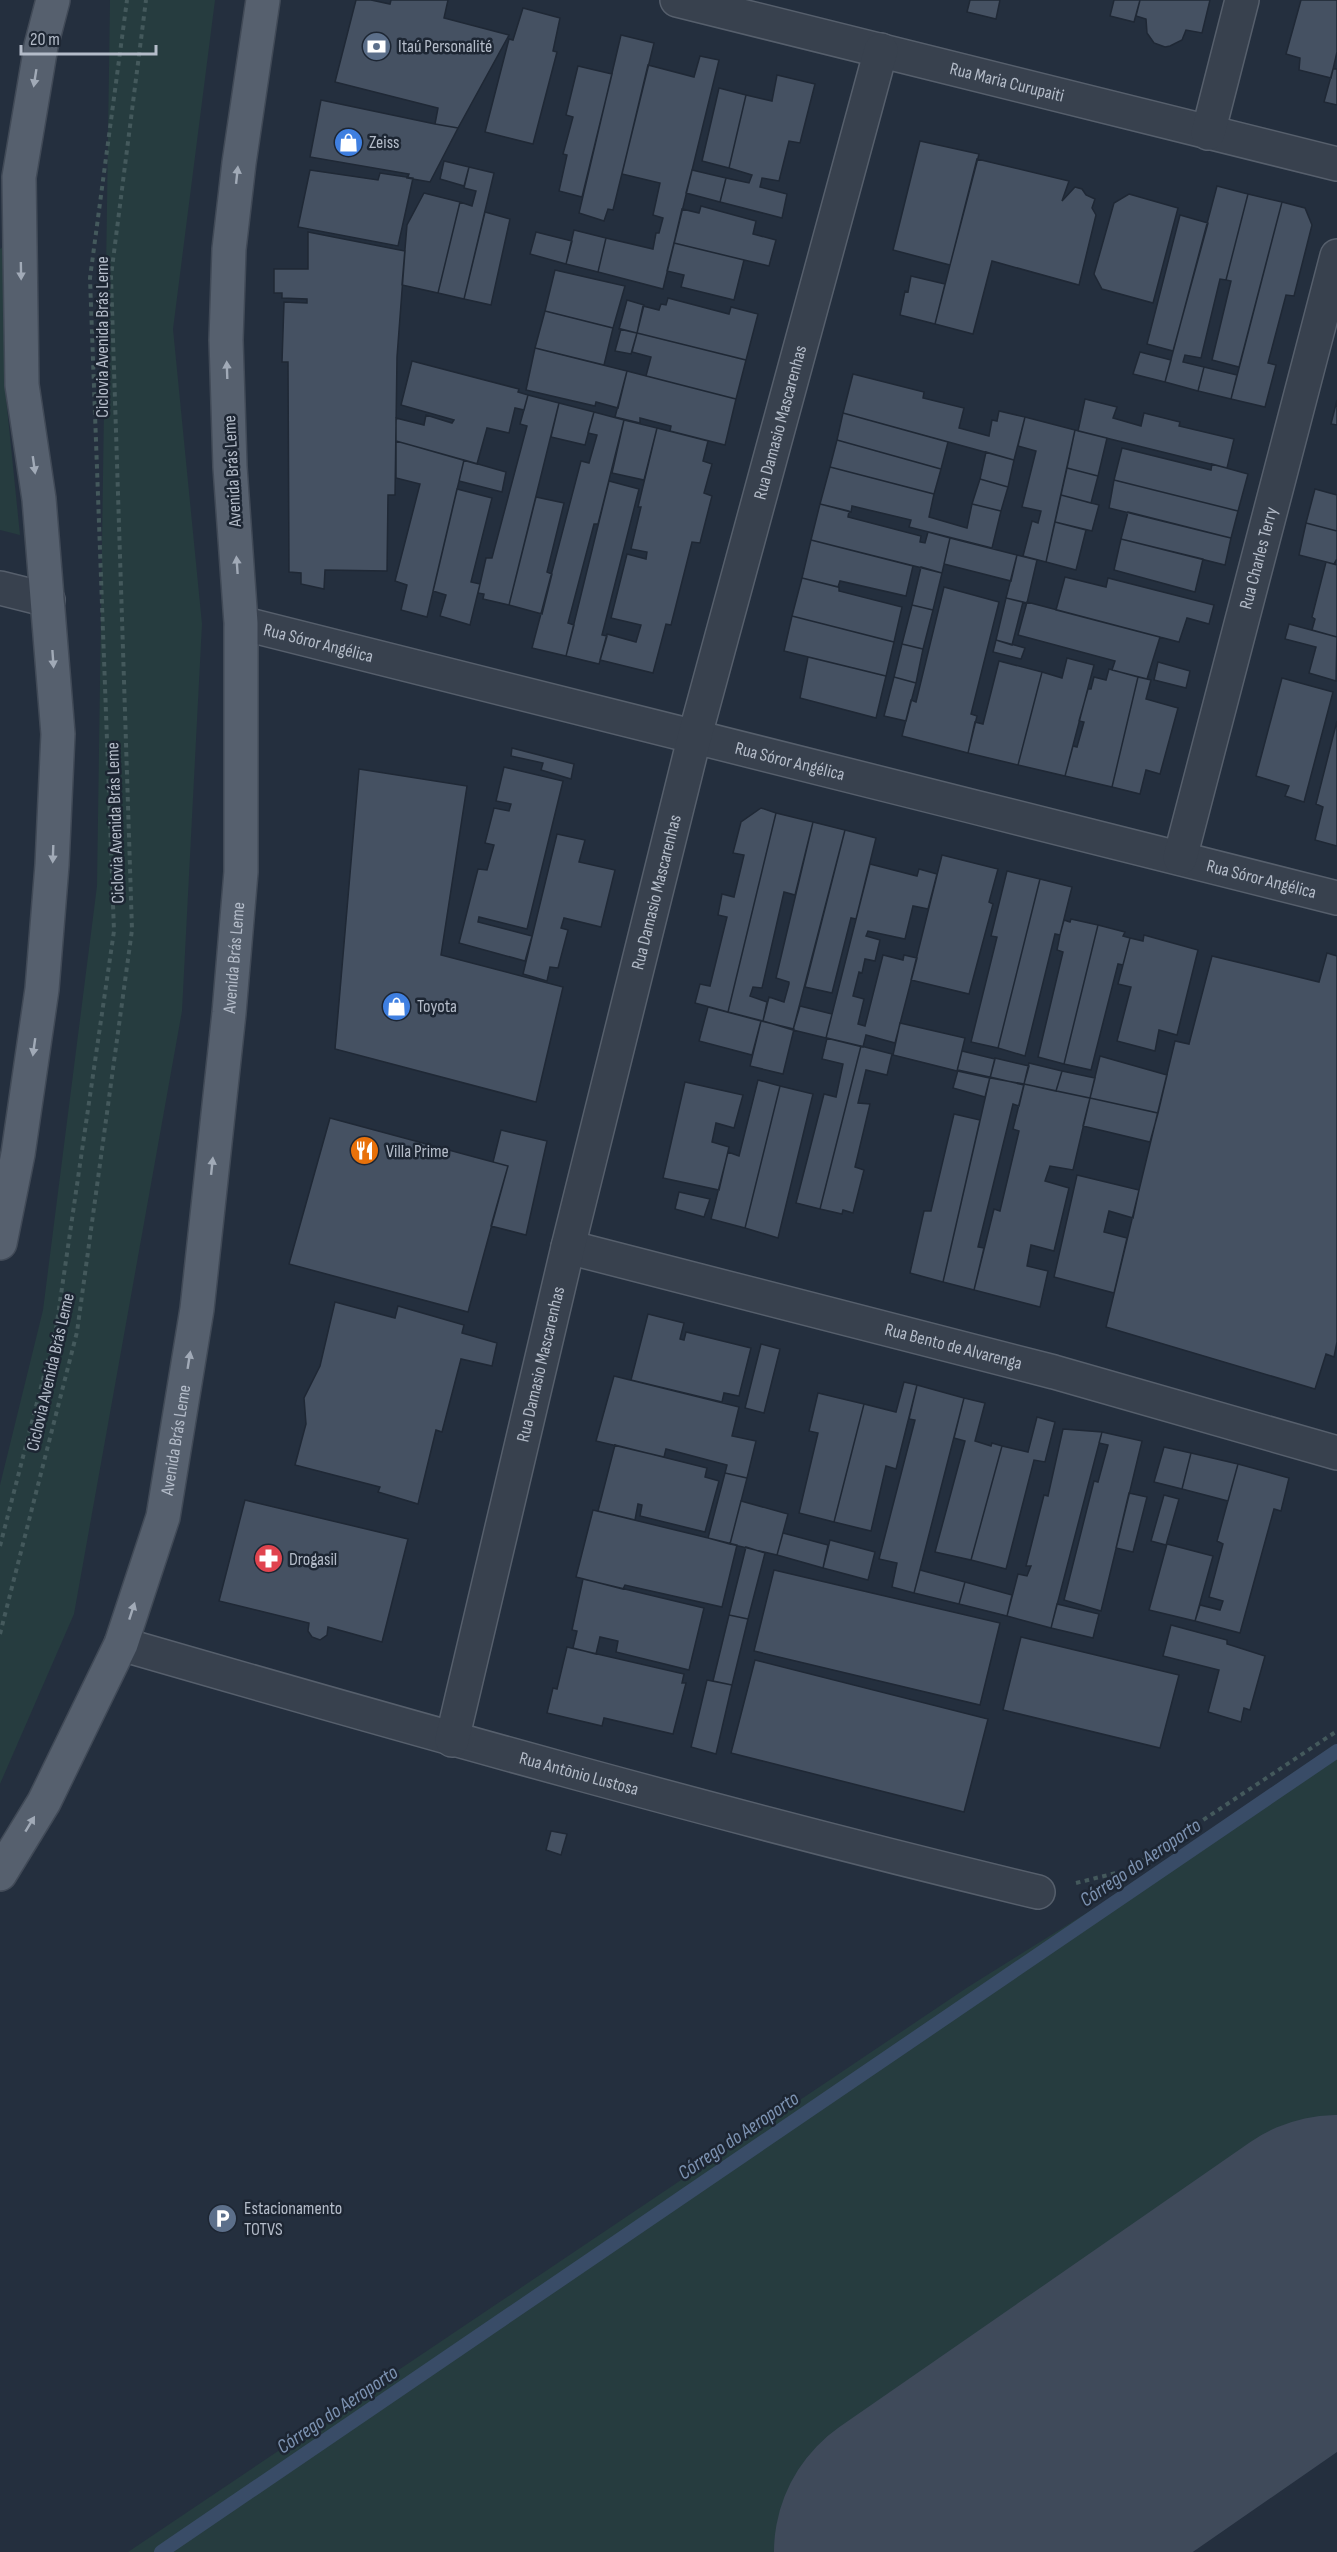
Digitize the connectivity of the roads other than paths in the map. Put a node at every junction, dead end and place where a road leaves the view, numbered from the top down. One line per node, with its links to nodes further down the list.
1 (53, 0): 8 (main road, one-way to 8)
2 (263, 0): 13 (main road, Avenida Brás Leme, one-way to 2)
3 (677, 0): 5 (street, Rua Maria Curupaiti)
4 (1242, 0): 6 (street)
5 (881, 50): 6 (street, Rua Maria Curupaiti); 14 (street, Rua Damasio Mascarenhas)
6 (1208, 133): 7 (street, Rua Maria Curupaiti)
7 (1337, 164)
8 (19, 177): 9 (main road); 12 (main road, one-way to 12)
9 (0, 207)
10 (1337, 256): 15 (street, Rua Charles Terry)
11 (0, 588): 12 (street)
12 (48, 600): 17 (main road, one-way to 17)
13 (241, 623): 14 (street, Rua Sóror Angélica); 20 (main road, Avenida Brás Leme, one-way to 13)
14 (694, 739): 15 (street, Rua Sóror Angélica); 18 (street, Rua Damasio Mascarenhas)
15 (1180, 858): 16 (street, Rua Sóror Angélica)
16 (1337, 898)
17 (0, 1243)
18 (568, 1247): 19 (street, Rua Bento de Alvarenga); 21 (street, Rua Damasio Mascarenhas)
19 (1337, 1453)
20 (121, 1644): 21 (street, Rua Antônio Lustosa); 22 (main road, Avenida Brás Leme, one-way to 20)
21 (452, 1740): 23 (street, Rua Antônio Lustosa)
22 (0, 1874)
23 (1038, 1892)

